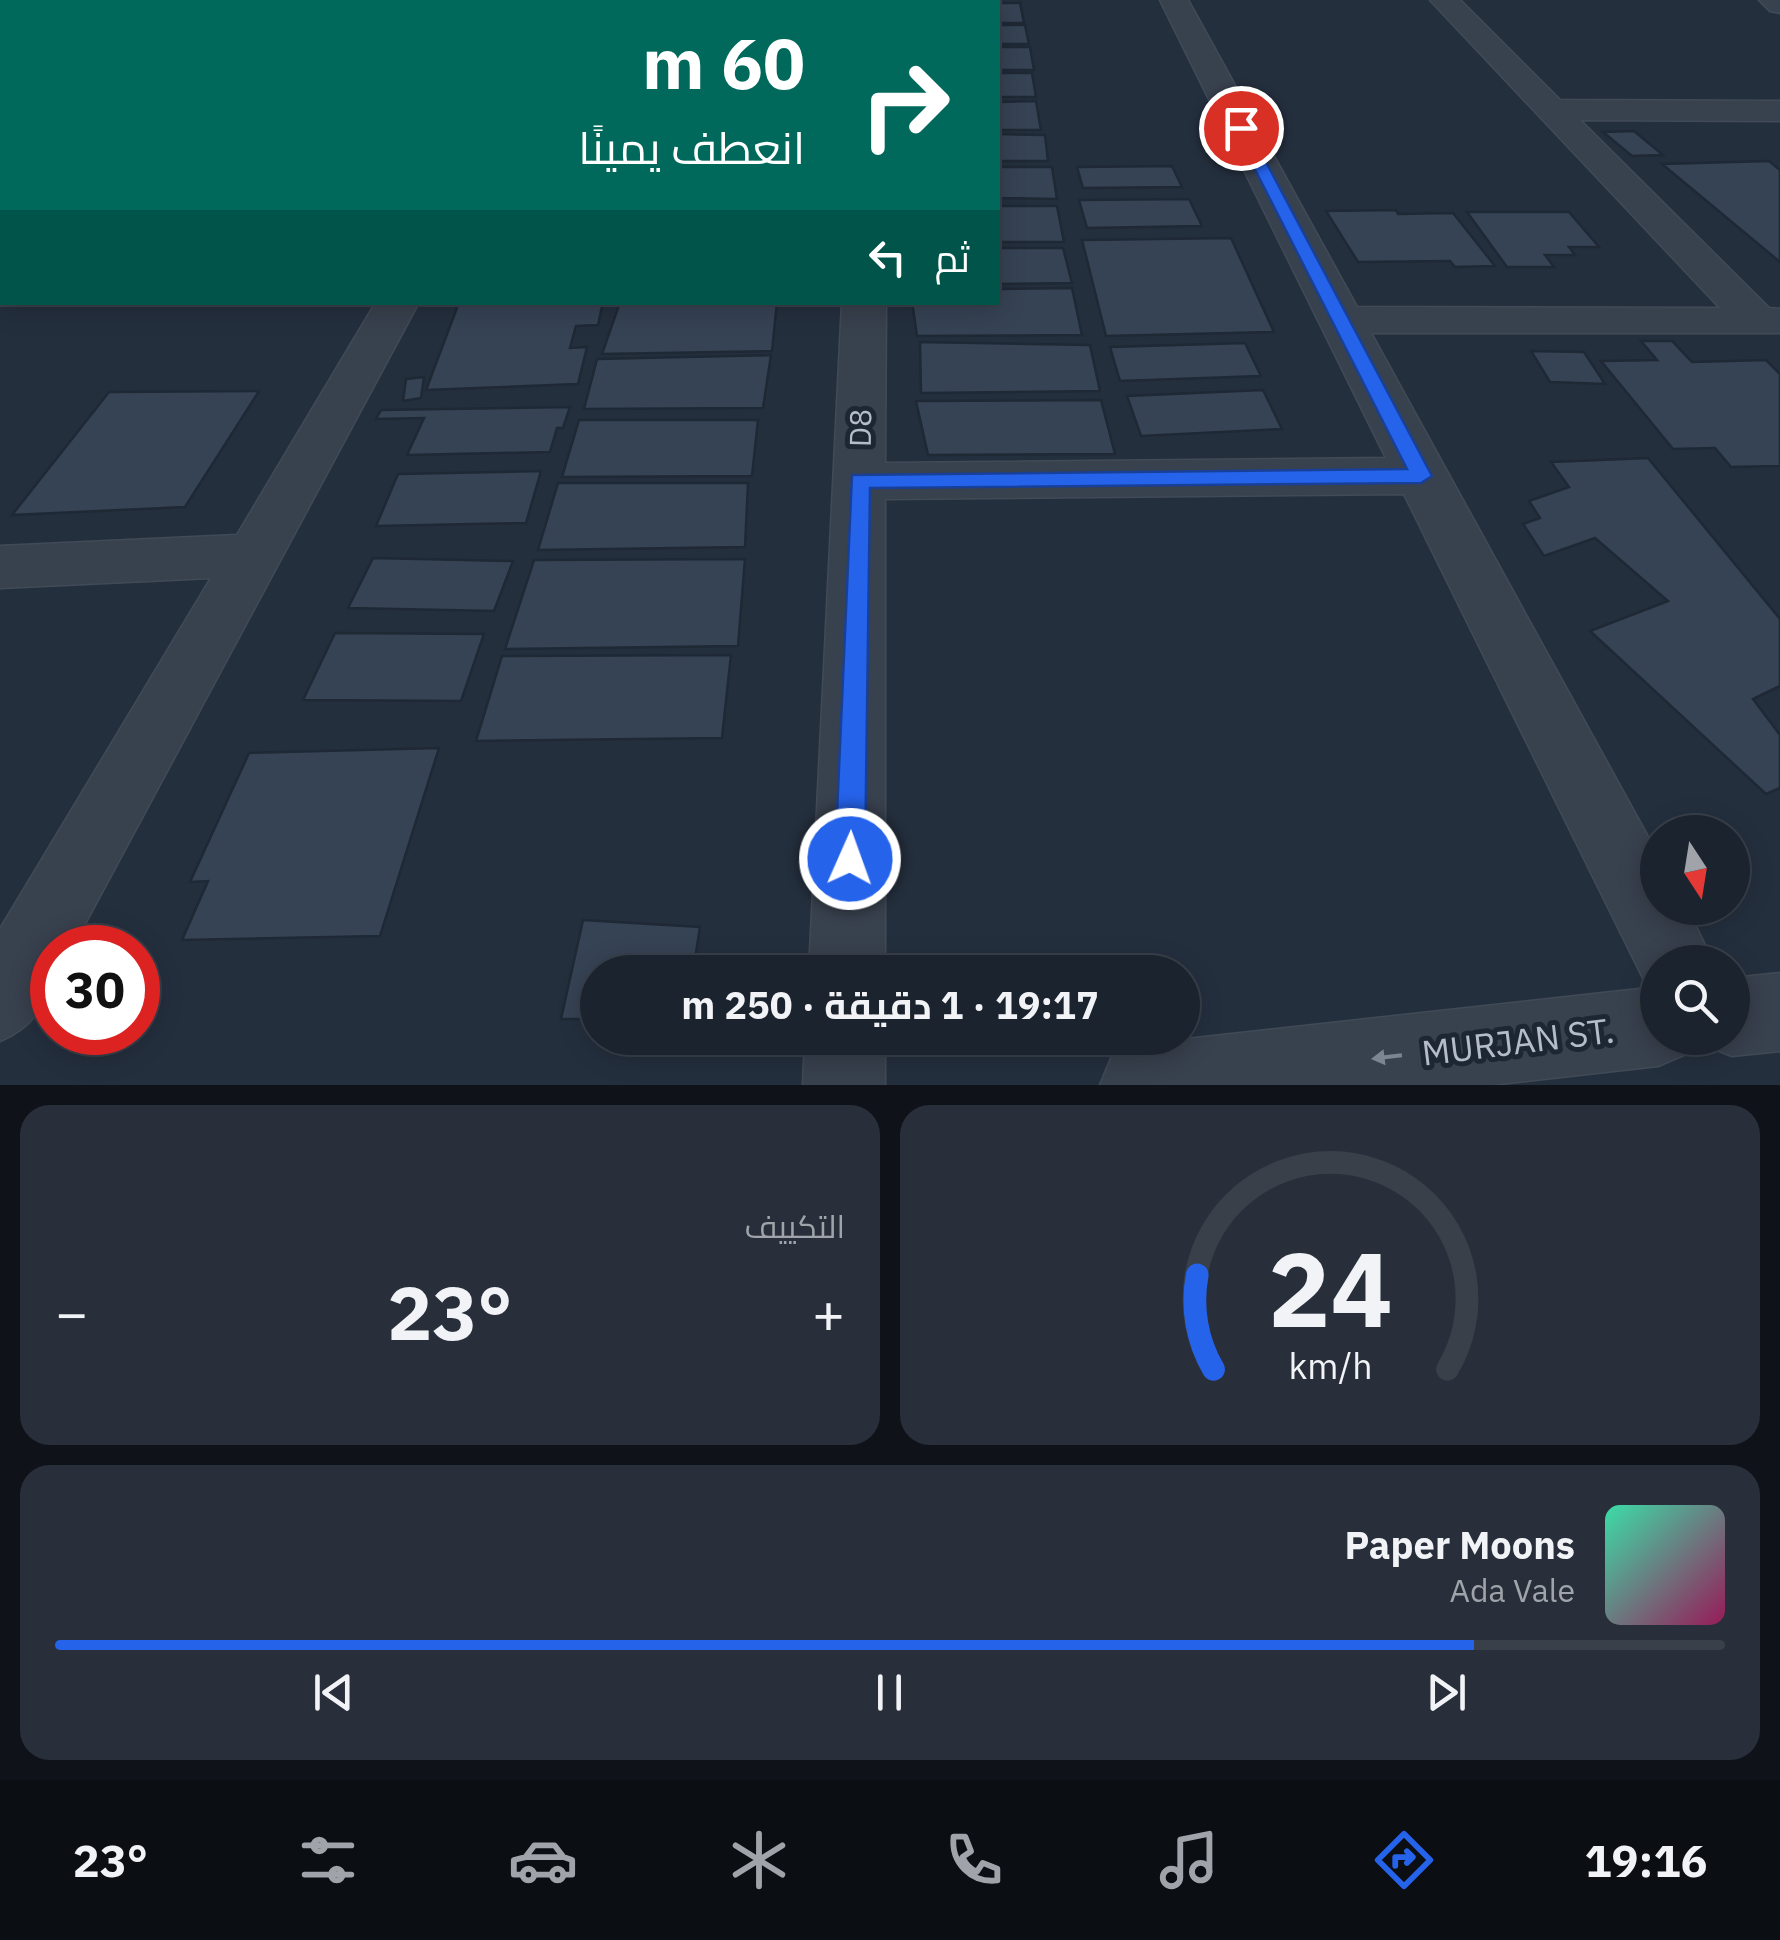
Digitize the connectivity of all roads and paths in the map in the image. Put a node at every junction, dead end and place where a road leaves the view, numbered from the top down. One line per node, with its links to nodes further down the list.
1 (1174, 0): 9 (street)
2 (1444, 0): 5 (street)
3 (1773, 0): 4 (street)
4 (1780, 4)
5 (1552, 110): 6 (street); 10 (street)
6 (1780, 111)
7 (396, 305): 13 (street)
8 (864, 305): 12 (street, D8)
9 (1340, 320): 10 (street); 11 (street)
10 (1769, 321)
11 (1421, 476): 12 (street); 15 (street)
12 (860, 480): 16 (street, D8)
13 (254, 555): 14 (street); 17 (street)
14 (0, 567)
15 (1666, 945)
16 (847, 955)
17 (0, 1002)
18 (1780, 1012): 19 (street)
19 (1750, 1016)
20 (1640, 1028): 23 (street, MURJAN ST., one-way to 23)
21 (845, 1055): 22 (street)
22 (844, 1085)
23 (1141, 1085)

